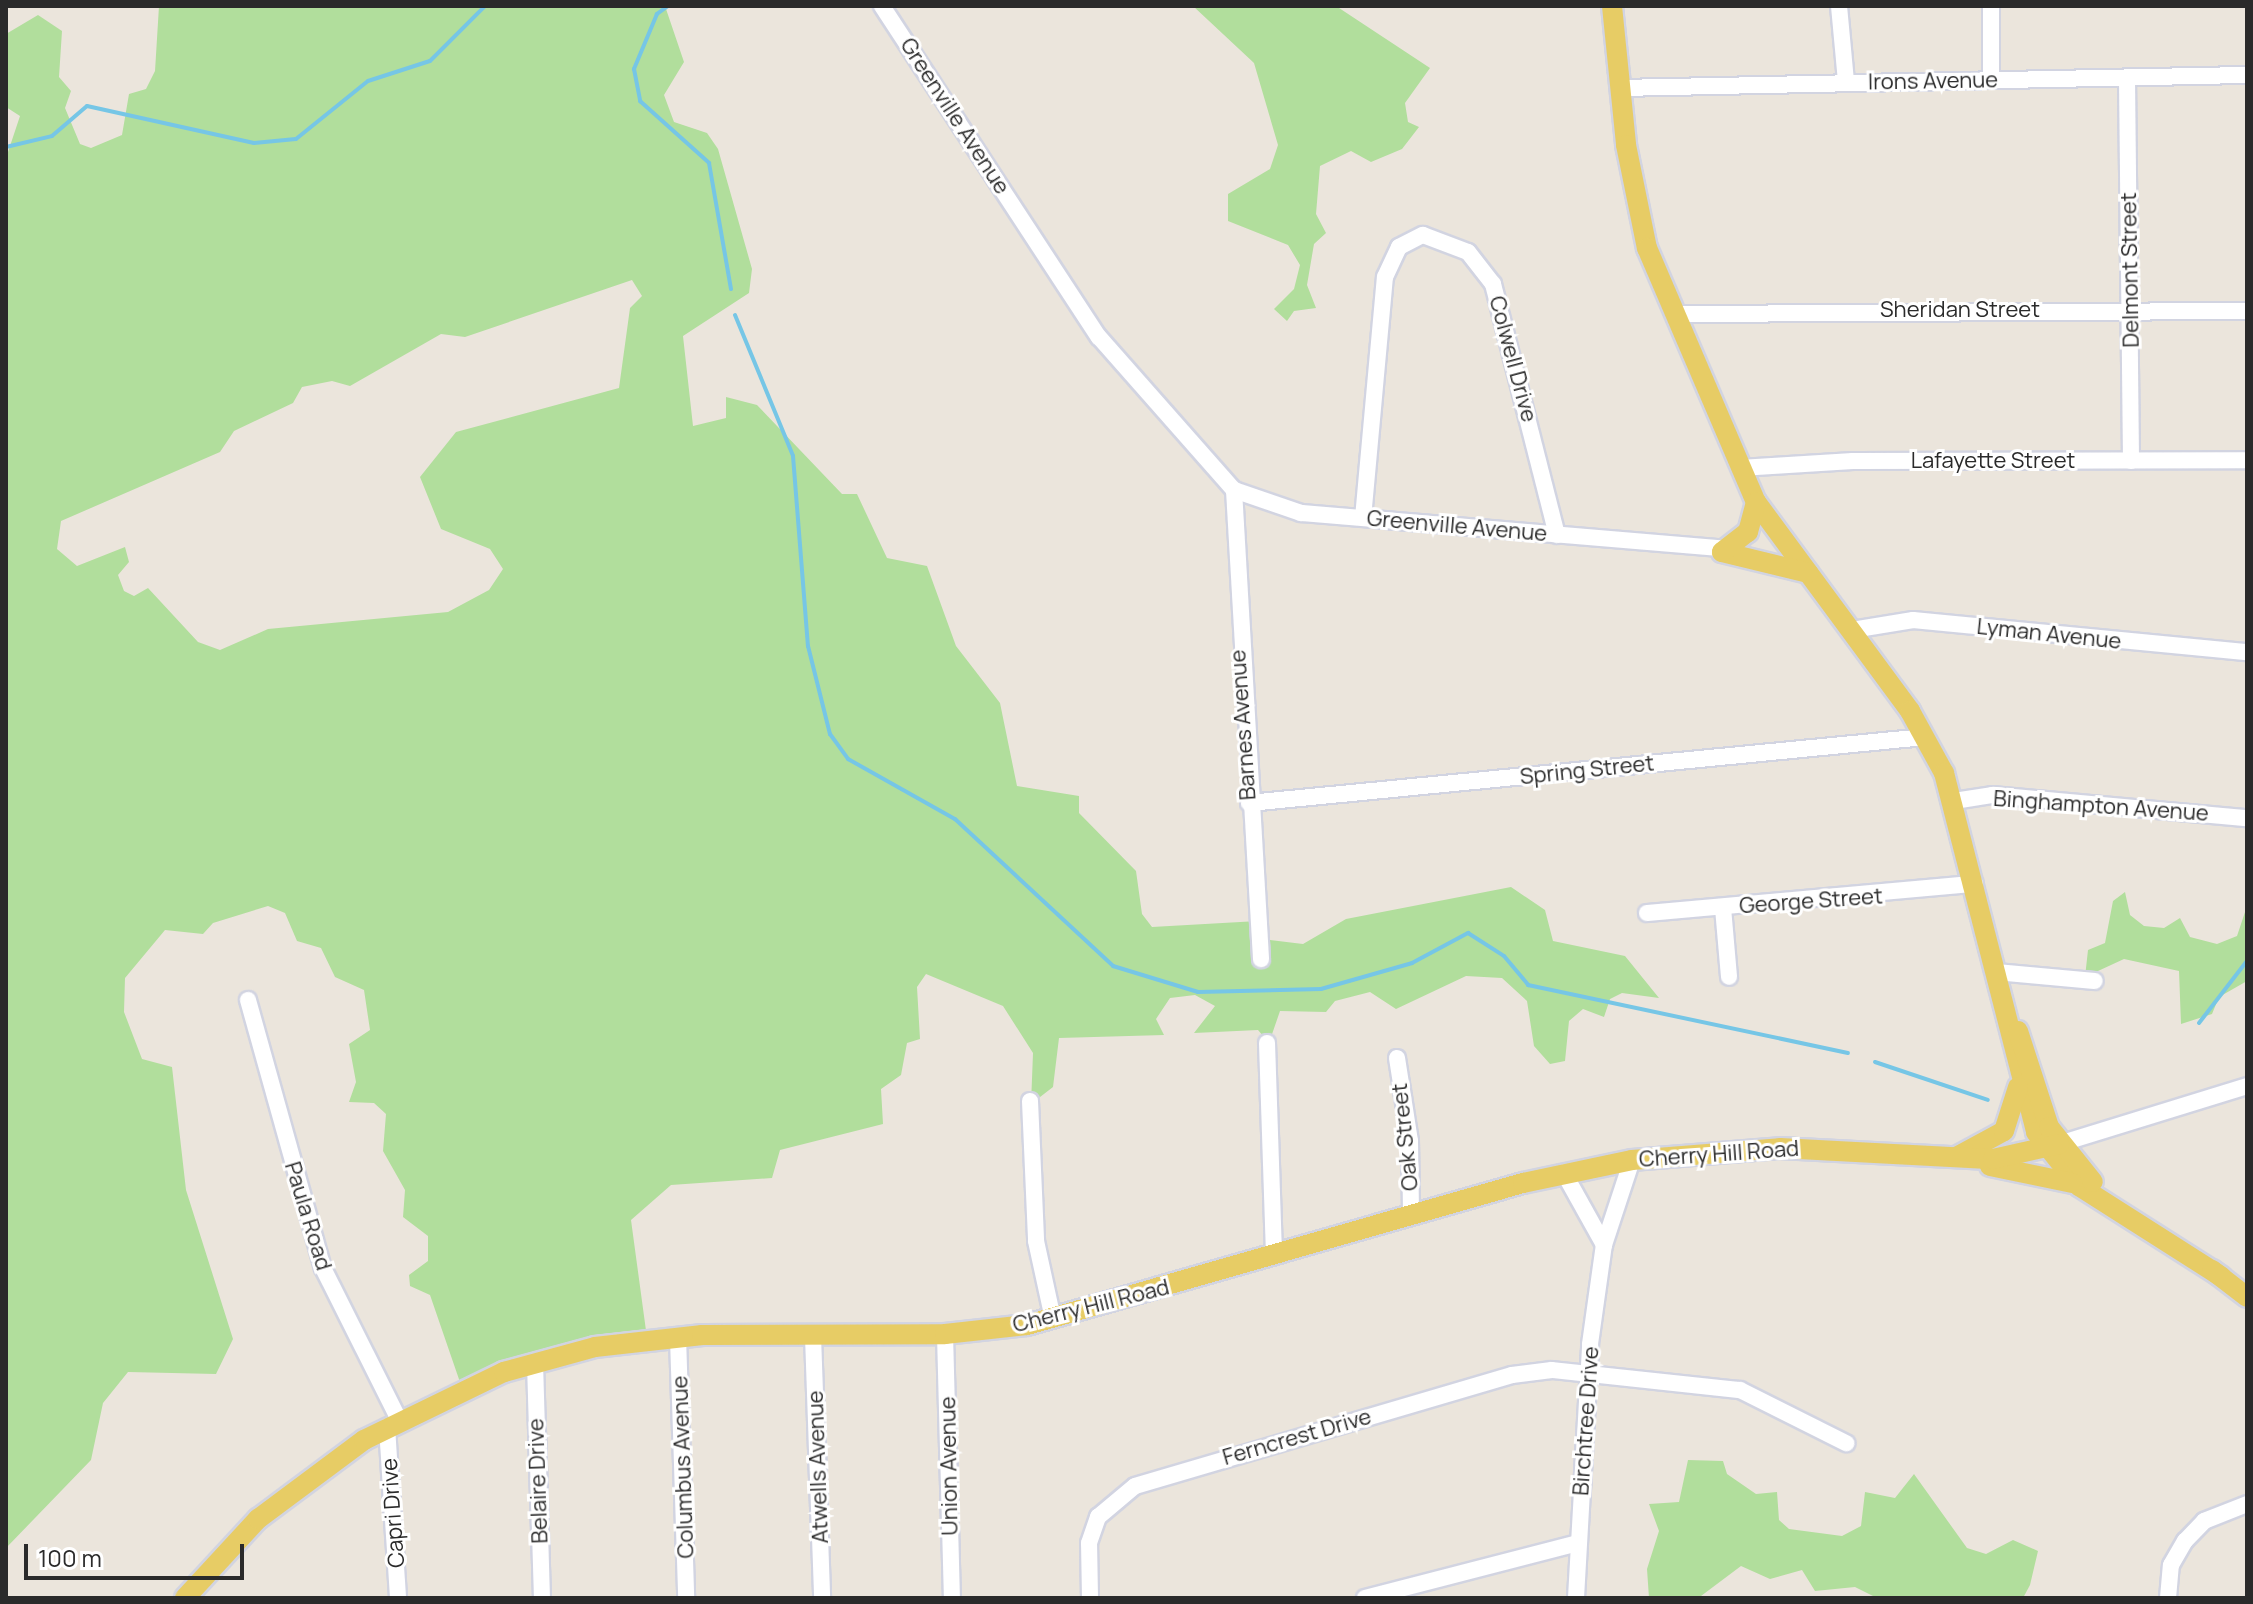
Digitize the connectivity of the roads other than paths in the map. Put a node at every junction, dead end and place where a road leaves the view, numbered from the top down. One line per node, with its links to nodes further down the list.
1 (882, 6): 16 (street, Greenville Avenue)
2 (1612, 6): 9 (main road)
3 (1839, 6): 8 (street)
4 (1991, 6): 7 (street)
5 (2247, 75): 6 (street, Irons Avenue)
6 (2127, 78): 7 (street, Irons Avenue); 10 (street, Delmont Street)
7 (1991, 80): 8 (street, Irons Avenue)
8 (1846, 82): 9 (street, Irons Avenue)
9 (1619, 88): 12 (main road)
10 (2131, 309): 11 (street, Sheridan Street); 12 (street, Sheridan Street); 14 (street, Delmont Street)
11 (2247, 311)
12 (1674, 314): 15 (main road)
13 (2247, 460): 14 (street, Lafayette Street)
14 (2131, 461): 15 (street, Lafayette Street)
15 (1740, 468): 17 (main road)
16 (1234, 490): 18 (street, Greenville Avenue); 27 (street, Barnes Avenue)
17 (1756, 502): 19 (main road); 21 (main road)
18 (1363, 518): 20 (street, Greenville Avenue); 20 (street, Colwell Drive)
19 (1777, 529): 21 (main road); 22 (main road)
20 (1557, 535): 21 (street, Greenville Avenue)
21 (1732, 550): 22 (main road)
22 (1808, 573): 23 (main road)
23 (1852, 630): 24 (street, Lyman Avenue); 25 (main road)
24 (2247, 652)
25 (1925, 737): 26 (main road); 27 (street, Spring Street)
26 (1954, 801): 28 (street, Binghampton Avenue); 29 (main road)
27 (1249, 803): 32 (street, Barnes Avenue)
28 (2247, 818)
29 (1975, 884): 30 (street, George Street); 33 (main road)
30 (1723, 908): 31 (street, George Street); 34 (street)
31 (1647, 913)
32 (1261, 959)
33 (1996, 972): 35 (street); 39 (main road); 42 (main road)
34 (1729, 977)
35 (2095, 981)
36 (248, 1000): 59 (street, Paula Road)
37 (1267, 1043): 50 (street)
38 (1397, 1058): 48 (street, Oak Street)
39 (2019, 1086): 42 (main road); 44 (main road)
40 (2247, 1086): 42 (street)
41 (1030, 1101): 53 (street)
42 (2052, 1146): 44 (main road, Cherry Hill Road); 47 (main road); 51 (main road)
43 (1904, 1152): 44 (main road, Cherry Hill Road); 45 (main road, Cherry Hill Road); 47 (main road)
44 (1958, 1156)
45 (1632, 1160): 46 (main road, Cherry Hill Road); 49 (street, Birchtree Drive)
46 (1564, 1173): 48 (main road, Cherry Hill Road); 49 (street)
47 (2079, 1186): 51 (main road)
48 (1411, 1216): 50 (main road, Cherry Hill Road)
49 (1604, 1245): 58 (street, Birchtree Drive)
50 (1274, 1256): 53 (main road, Cherry Hill Road)
51 (2222, 1277): 52 (main road)
52 (2247, 1297)
53 (1053, 1319): 54 (main road, Cherry Hill Road)
54 (945, 1334): 55 (main road, Cherry Hill Road); 68 (street, Union Avenue)
55 (813, 1336): 56 (main road, Cherry Hill Road); 67 (street, Atwells Avenue)
56 (678, 1337): 57 (main road, Cherry Hill Road); 66 (street, Columbus Avenue)
57 (535, 1363): 59 (main road, Cherry Hill Road); 65 (street, Belaire Drive)
58 (1589, 1373): 60 (street, Ferncrest Drive); 62 (street, Birchtree Drive); 69 (street, Ferncrest Drive)
59 (393, 1423): 63 (main road, Cherry Hill Road); 64 (street, Capri Drive)
60 (1846, 1443)
61 (2247, 1504): 72 (street)
62 (1578, 1543): 70 (street); 71 (street, Birchtree Drive)
63 (185, 1598)
64 (398, 1598)
65 (542, 1598)
66 (686, 1598)
67 (822, 1598)
68 (952, 1598)
69 (1090, 1598)
70 (1365, 1598)
71 (1576, 1598)
72 (2168, 1598)

